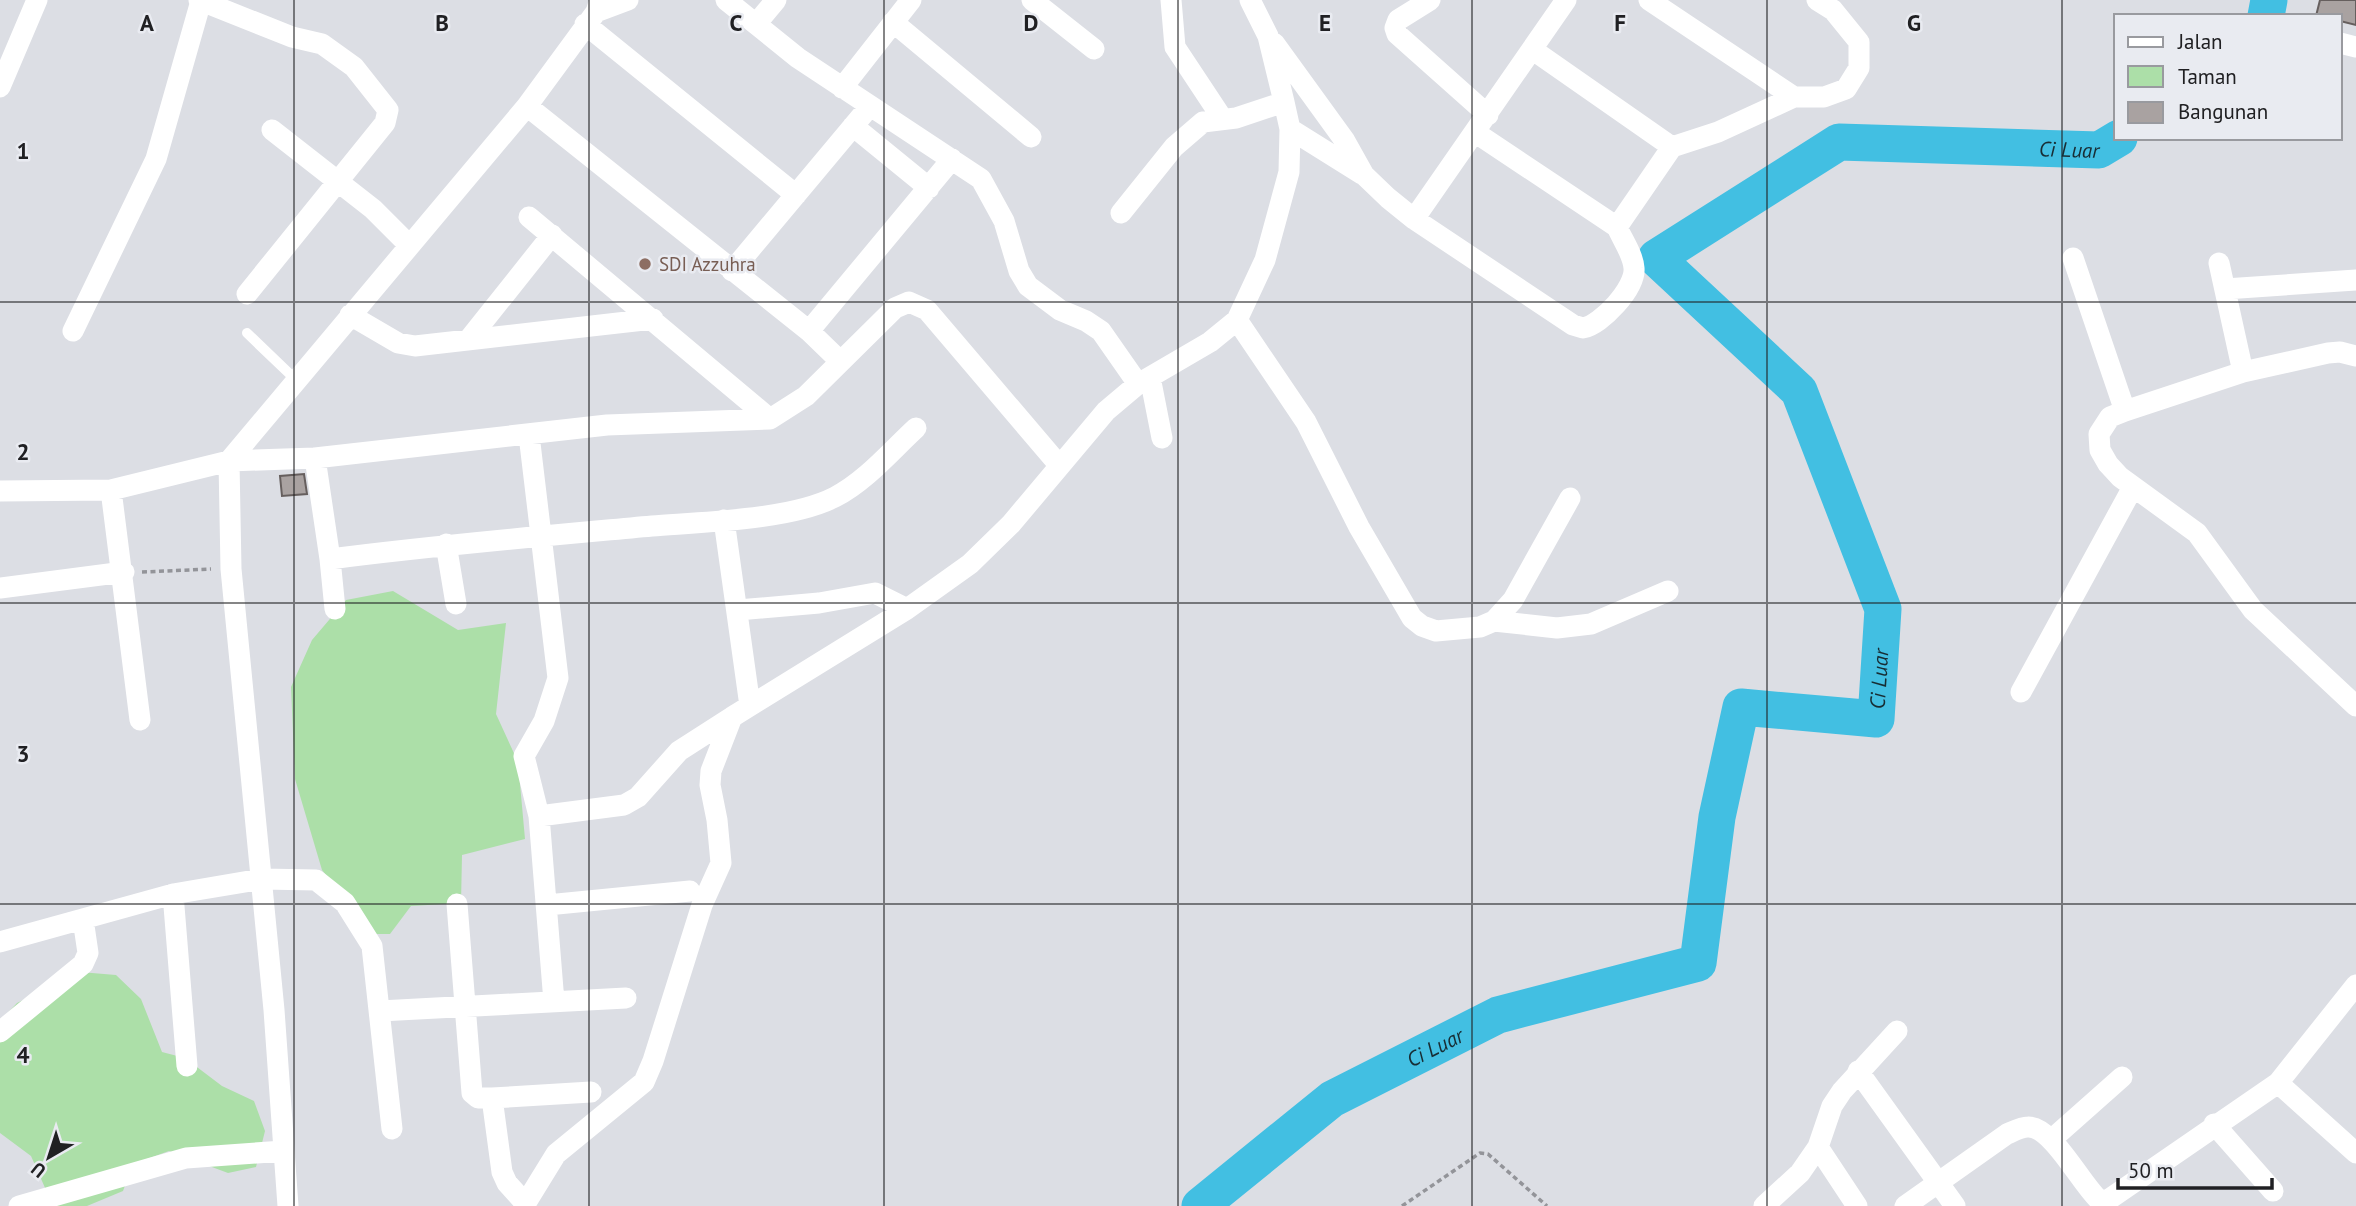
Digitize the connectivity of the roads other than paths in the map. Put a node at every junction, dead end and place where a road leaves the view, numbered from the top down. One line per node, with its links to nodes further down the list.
1 (37, 0): 21 (street)
2 (200, 0): 37 (street); 55 (street)
3 (628, 0): 15 (street)
4 (714, 0): 16 (street)
5 (726, 0): 16 (street)
6 (776, 0): 16 (street)
7 (911, 0): 17 (street)
8 (1032, 0): 19 (street)
9 (1171, 0): 28 (street)
10 (1250, 0): 18 (street)
11 (1430, 0): 27 (street)
12 (1566, 0): 20 (street)
13 (1648, 0): 23 (street)
14 (1816, 0): 23 (street)
15 (594, 12): 25 (street); 39 (street)
16 (747, 22): 22 (street)
17 (893, 22): 22 (street); 33 (street)
18 (1268, 36): 24 (street); 36 (street)
19 (1094, 50)
20 (1533, 50): 27 (street); 34 (street)
21 (0, 87)
22 (842, 88): 26 (street)
23 (1794, 97): 34 (street)
24 (1284, 102): 28 (street); 31 (street)
25 (527, 106): 45 (street); 48 (street)
26 (870, 106): 29 (street); 35 (street)
27 (1488, 115): 32 (street)
28 (1222, 118): 40 (street)
29 (853, 126): 38 (street); 39 (street)
30 (272, 130): 37 (street)
31 (1290, 130): 36 (street); 54 (street)
32 (1476, 133): 42 (street); 43 (street)
33 (1031, 137)
34 (1672, 147): 43 (street)
35 (953, 159): 38 (street); 63 (street)
36 (1364, 175): 42 (street)
37 (338, 182): 45 (street); 51 (street)
38 (929, 188): 56 (street)
39 (796, 195): 48 (street)
40 (1121, 213)
41 (530, 217): 44 (street)
42 (1413, 219): 43 (street)
43 (1617, 227)
44 (552, 235): 53 (street); 58 (street)
45 (409, 245): 52 (street)
46 (2073, 258): 64 (street)
47 (2219, 264): 50 (street)
48 (733, 271): 56 (street)
49 (2356, 279): 50 (street)
50 (2225, 289): 61 (street)
51 (247, 295)
52 (350, 314): 58 (street); 62 (street)
53 (653, 319): 58 (street); 65 (street)
54 (1237, 320): 63 (street); 87 (street)
55 (74, 331)
56 (808, 331): 60 (street)
57 (247, 332): 62 (lane)
58 (470, 338)
59 (2356, 356): 61 (street)
60 (840, 361): 65 (street); 71 (street)
61 (2244, 372): 64 (street)
62 (295, 379): 70 (street)
63 (1144, 381): 68 (street); 71 (street)
64 (2124, 411): 72 (street)
65 (771, 419): 67 (street)
66 (916, 428): 76 (street)
67 (529, 435): 69 (street); 77 (street)
68 (1162, 438)
69 (315, 458): 70 (street); 79 (street)
70 (229, 461): 73 (street); 93 (street)
71 (1059, 465): 85 (street)
72 (2133, 487): 88 (street); 89 (street)
73 (111, 490): 74 (street); 80 (street)
74 (0, 491)
75 (1570, 498): 87 (street)
76 (724, 520): 77 (street); 86 (street)
77 (540, 537): 78 (street); 92 (street)
78 (446, 544): 79 (street); 83 (street)
79 (330, 559): 84 (street)
80 (124, 572): 81 (street); 91 (street)
81 (0, 588)
82 (1668, 591): 87 (street)
83 (456, 604)
84 (335, 609)
85 (907, 609): 86 (street); 90 (street)
86 (738, 610): 90 (street)
87 (1494, 621)
88 (2021, 692)
89 (2356, 706)
90 (741, 711): 92 (street); 121 (street)
91 (140, 720)
92 (539, 816): 97 (street)
93 (262, 879): 95 (street); 104 (street); 117 (street)
94 (690, 891): 97 (street)
95 (173, 894): 98 (street); 107 (street)
96 (457, 904): 103 (street)
97 (547, 905): 102 (street)
98 (83, 919): 99 (street); 106 (street)
99 (0, 942)
100 (2356, 985): 110 (street)
101 (626, 998): 102 (street)
102 (554, 1002): 103 (street)
103 (466, 1005): 104 (street); 112 (street)
104 (380, 1011): 114 (street)
105 (1897, 1031): 108 (street)
106 (0, 1032)
107 (187, 1066)
108 (1858, 1071): 116 (street); 119 (street)
109 (2122, 1077): 115 (street)
110 (2278, 1083): 113 (street); 118 (street)
111 (591, 1092): 112 (street)
112 (492, 1098): 121 (street)
113 (2214, 1124): 115 (street); 120 (street)
114 (392, 1129)
115 (2051, 1140): 119 (street)
116 (1818, 1147): 122 (street); 125 (street)
117 (284, 1151): 123 (street); 124 (street)
118 (2356, 1153)
119 (1938, 1182): 126 (street); 127 (street)
120 (2273, 1191)
121 (525, 1204)
122 (1767, 1205)
123 (19, 1206)
124 (288, 1206)
125 (1857, 1206)
126 (1905, 1206)
127 (1955, 1206)

